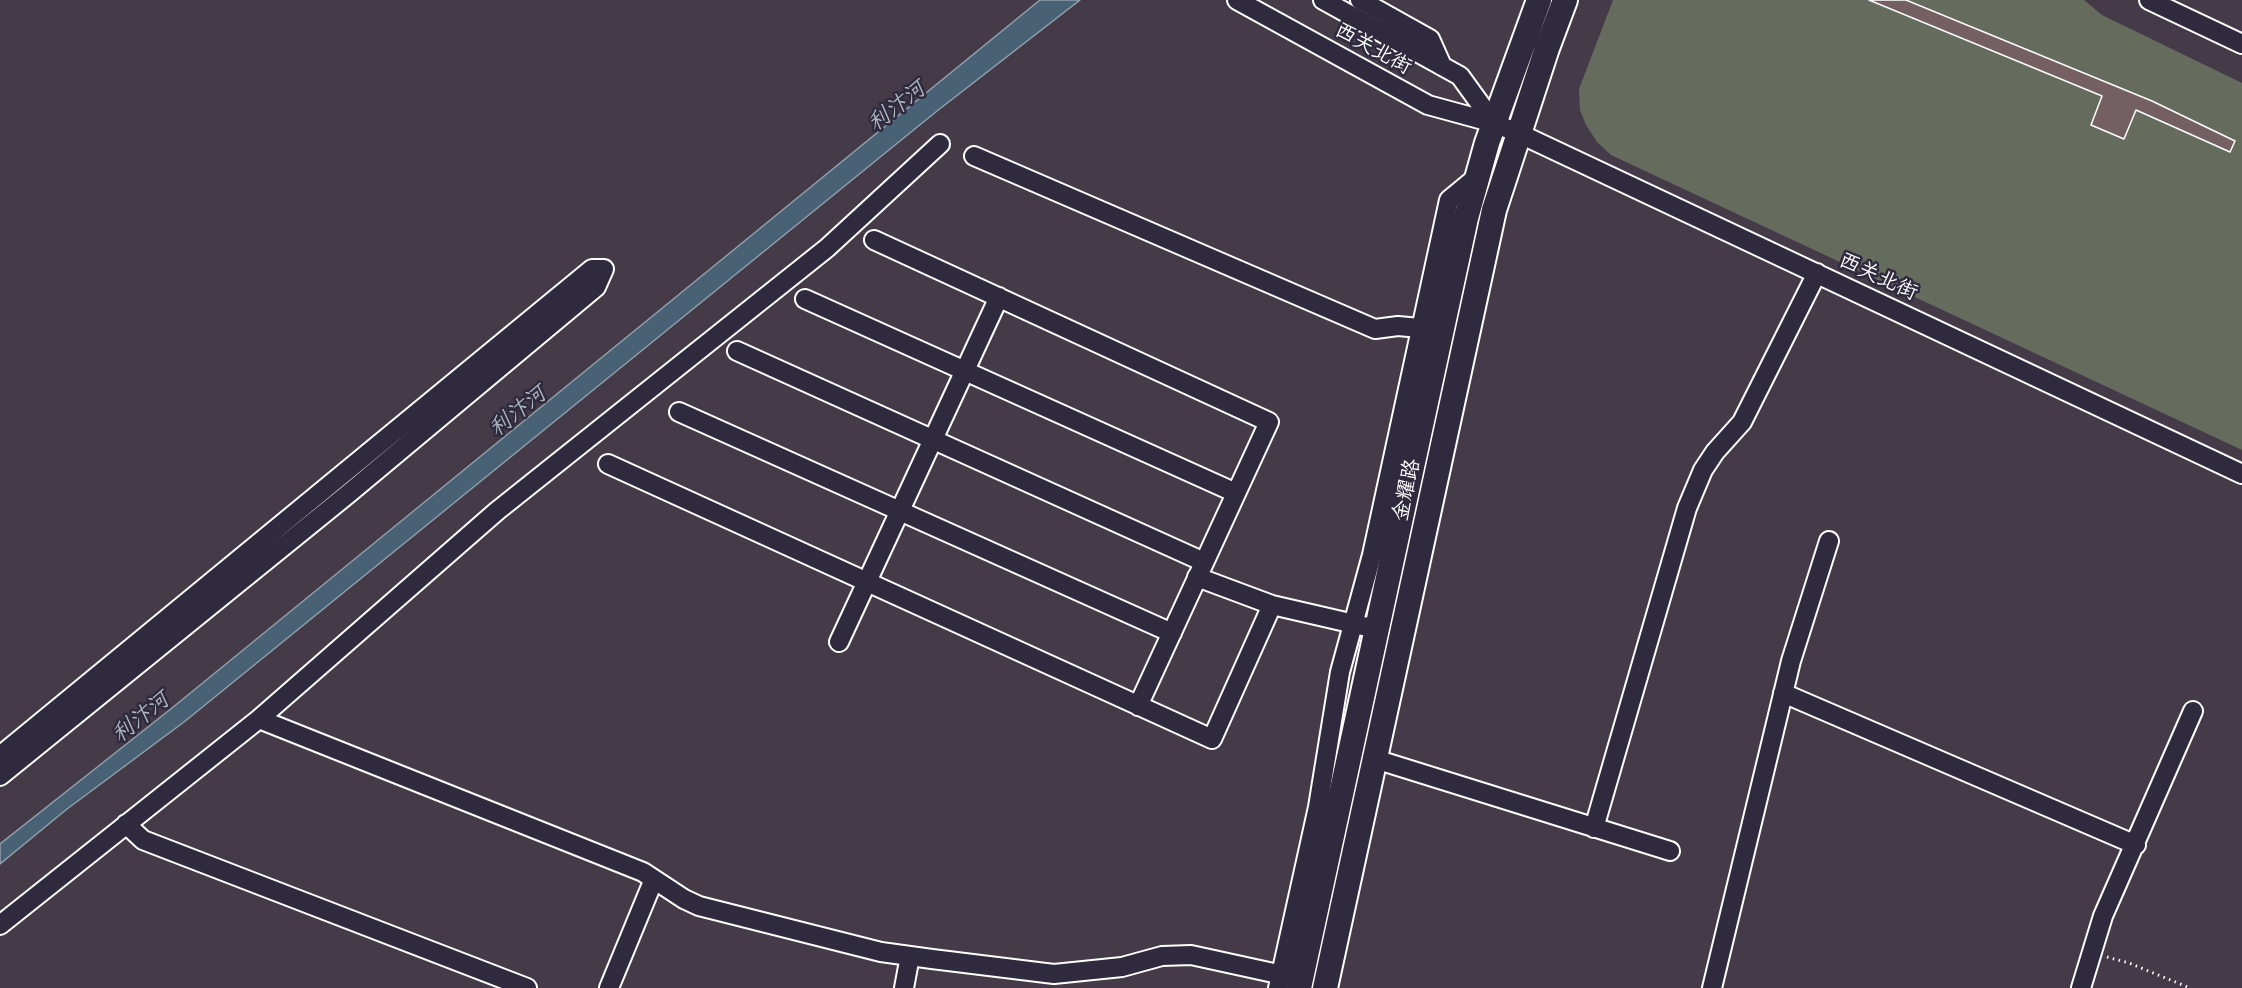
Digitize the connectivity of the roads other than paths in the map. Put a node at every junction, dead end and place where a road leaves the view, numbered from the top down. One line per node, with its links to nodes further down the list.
1 (1237, 0): 9 (street, 西关北街)
2 (1323, 0): 8 (street, 西关北街)
3 (1360, 0): 8 (street)
4 (1539, 0): 9 (main road, 金耀路)
5 (1565, 0): 10 (main road, 金耀路)
6 (2149, 0): 7 (street)
7 (2242, 44)
8 (1442, 66): 9 (street, 西关北街)
9 (1494, 123): 10 (street, 西关北街); 13 (main road, 金耀路)
10 (1518, 133): 15 (street, 西关北街); 39 (main road, 金耀路)
11 (940, 144): 37 (street)
12 (974, 156): 18 (street)
13 (1478, 176): 18 (street); 31 (main road, 金耀路)
14 (874, 240): 16 (street)
15 (1817, 273): 24 (street, 西关北街); 42 (street)
16 (999, 297): 20 (street); 25 (street)
17 (805, 299): 20 (street)
18 (1420, 328): 31 (street)
19 (737, 351): 22 (street)
20 (965, 371): 22 (street); 25 (street)
21 (679, 412): 26 (street)
22 (933, 440): 26 (street); 28 (street)
23 (608, 464): 29 (street)
24 (2242, 474)
25 (1236, 493): 28 (street)
26 (900, 511): 29 (street); 32 (street)
27 (1829, 541): 34 (street)
28 (1201, 569): 30 (street); 32 (street)
29 (867, 582): 33 (street); 35 (street)
30 (1272, 605): 31 (street); 35 (street)
31 (1365, 627): 48 (main road, 金耀路)
32 (1172, 633): 35 (street)
33 (839, 642)
34 (1783, 693): 43 (street); 53 (street)
35 (1138, 706)
36 (2193, 711): 43 (street)
37 (259, 719): 41 (street); 45 (street)
38 (0, 756): 40 (street)
39 (1374, 759): 42 (street); 52 (main road, 金耀路)
40 (0, 776)
41 (126, 824): 46 (street); 49 (street)
42 (1594, 828): 44 (street)
43 (2136, 845): 54 (street)
44 (1670, 851)
45 (654, 879): 47 (street); 50 (street)
46 (0, 925)
47 (910, 956): 48 (street); 51 (street)
48 (1290, 982)
49 (527, 988)
50 (609, 988)
51 (904, 988)
52 (1325, 988)
53 (1712, 988)
54 (2081, 988)

